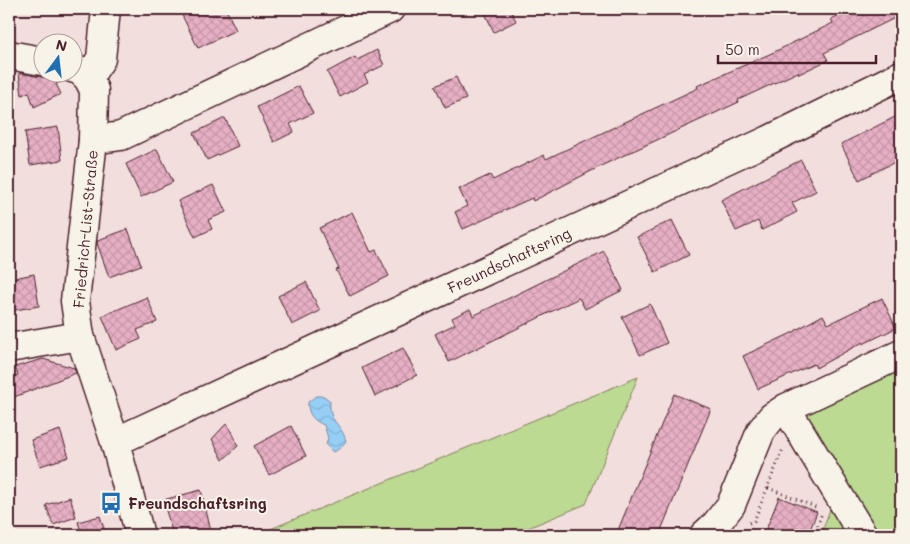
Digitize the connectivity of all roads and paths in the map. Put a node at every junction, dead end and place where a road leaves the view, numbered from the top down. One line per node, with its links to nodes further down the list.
1 (106, 9): 5 (street, Friedrich-List-Straße)
2 (390, 9): 8 (street)
3 (9, 55): 4 (street)
4 (32, 60)
5 (82, 72)
6 (82, 75): 8 (street, Friedrich-List-Straße)
7 (901, 75): 13 (street, Freundschaftsring)
8 (93, 140): 9 (street, Friedrich-List-Straße)
9 (80, 336): 10 (street); 13 (street, Friedrich-List-Straße)
10 (9, 348)
11 (901, 354): 12 (street)
12 (786, 408): 19 (street); 20 (street)
13 (114, 442): 17 (street, Friedrich-List-Straße)
14 (768, 488): 15 (path)
15 (823, 510)
16 (527, 528): 18 (path)
17 (140, 535)
18 (511, 535)
19 (704, 535)
20 (863, 535)

